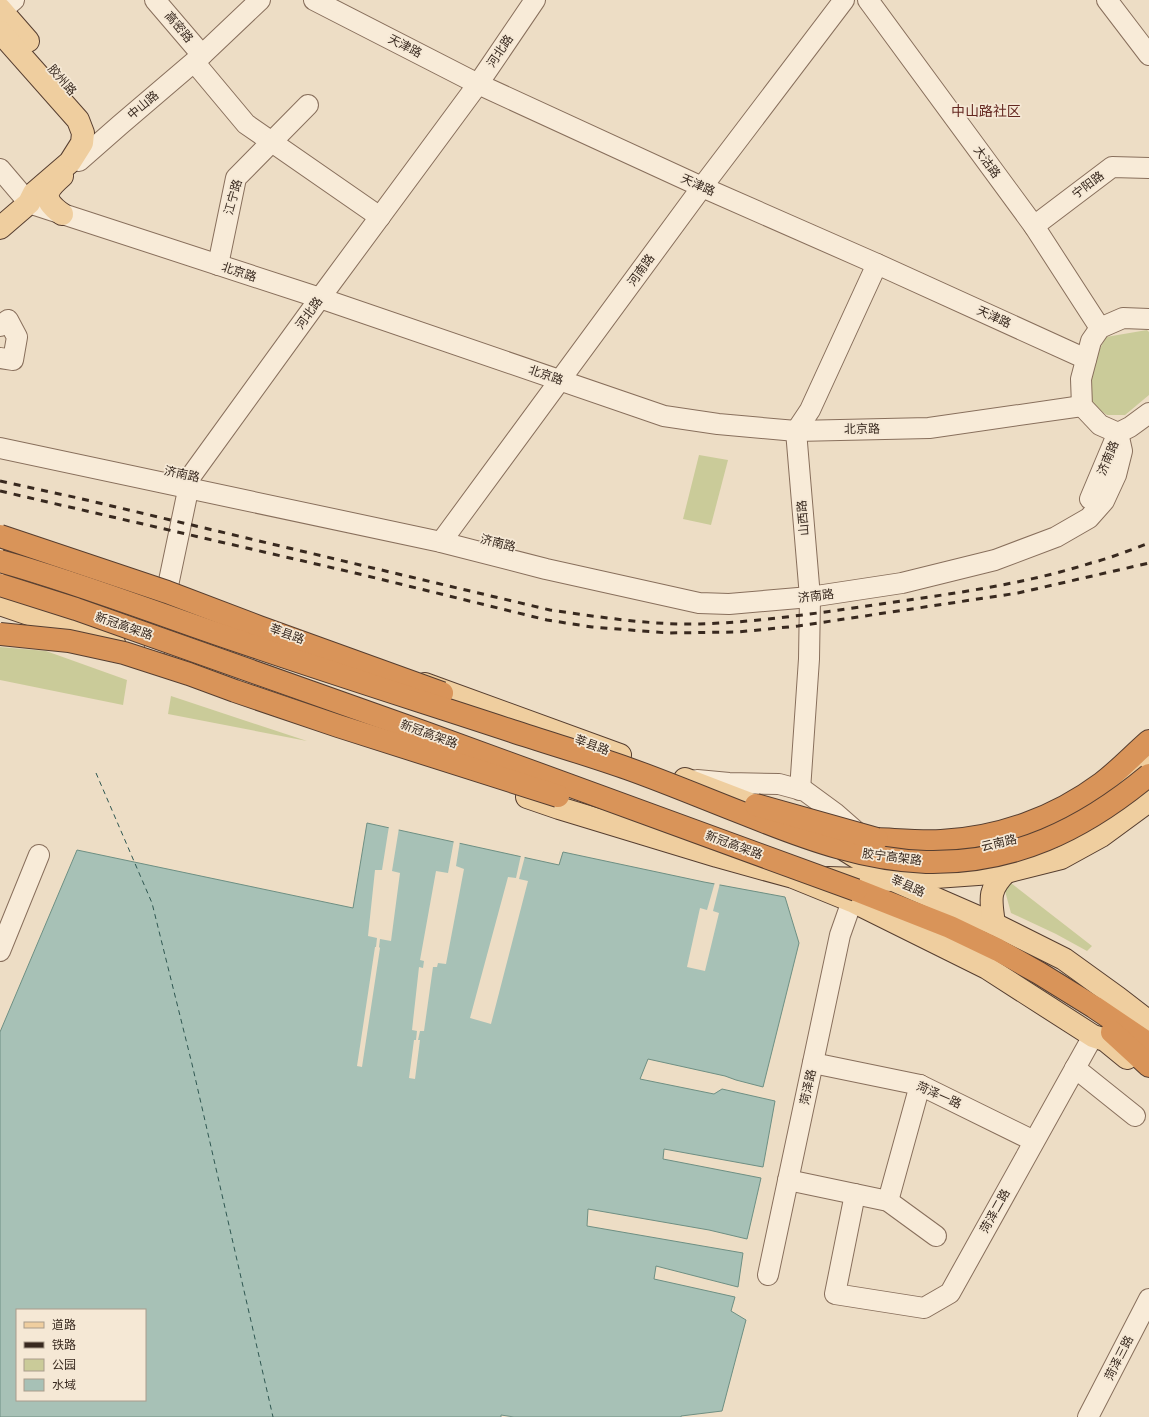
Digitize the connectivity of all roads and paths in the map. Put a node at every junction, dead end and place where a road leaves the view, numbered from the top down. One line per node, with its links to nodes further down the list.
1 (155, 0): 10 (street, 高密路)
2 (260, 0): 10 (street, 中山路)
3 (314, 0): 11 (street, 天津路)
4 (535, 0): 11 (street, 河北路)
5 (844, 0): 17 (street, 河南路)
6 (868, 0): 21 (street, 大沽路)
7 (1107, 0): 9 (street)
8 (3, 13): 14 (main road, 胶州路)
9 (1149, 55)
10 (198, 59): 13 (street, 高密路); 14 (street, 中山路)
11 (478, 84): 17 (street, 天津路); 20 (street, 河北路)
12 (308, 105): 13 (street, 江宁路)
13 (272, 141): 20 (street); 24 (street, 江宁路)
14 (80, 152): 18 (main road, 中山路); 19 (main road, 中山路)
15 (1149, 168): 21 (street, 宁阳路)
16 (0, 169): 18 (street)
17 (702, 187): 23 (street, 天津路); 31 (street, 河南路)
18 (29, 203): 19 (street, 北京路); 22 (main road, 中山路)
19 (62, 214): 24 (street, 北京路)
20 (380, 217): 25 (street, 河北路)
21 (1034, 226): 28 (street, 大沽路)
22 (0, 228)
23 (877, 264): 30 (street, 天津路); 34 (street)
24 (218, 265): 25 (street, 北京路)
25 (320, 298): 31 (street, 北京路); 37 (street, 河北路)
26 (1149, 318): 28 (street)
27 (0, 326): 29 (street)
28 (1100, 328): 30 (street)
29 (0, 358)
30 (1086, 359): 32 (street)
31 (561, 380): 34 (street, 北京路); 39 (street, 河南路)
32 (1082, 406): 34 (street, 北京路); 35 (street)
33 (1149, 413): 35 (street)
34 (796, 431): 44 (street, 山西路)
35 (1118, 433): 44 (street, 济南路)
36 (1, 447): 37 (street, 济南路)
37 (190, 483): 39 (street, 济南路); 43 (street, 河北路)
38 (0, 536): 50 (highway, bridge)
39 (445, 536): 44 (street, 济南路)
40 (0, 540): 43 (main road, 莘县路)
41 (0, 561): 50 (highway, 新冠高架路, bridge)
42 (0, 586): 61 (highway, 新冠高架路, bridge)
43 (166, 590): 47 (street, 河北路); 52 (main road, 莘县路)
44 (809, 591): 53 (street, 山西路)
45 (0, 604): 47 (main road)
46 (0, 634): 61 (highway, bridge)
47 (153, 656): 59 (main road)
48 (1149, 741): 50 (highway, bridge)
49 (1149, 758): 56 (main road, 云南路)
50 (628, 769): 51 (highway, 胶宁高架路, bridge)
51 (1149, 775)
52 (686, 779): 53 (street); 55 (main road, 莘县路)
53 (800, 790): 56 (street)
54 (1149, 801): 58 (main road)
55 (826, 838): 56 (main road, 云南路); 60 (main road, 莘县路)
56 (882, 847)
57 (39, 855): 64 (street)
58 (1006, 872): 60 (main road); 62 (main road)
59 (794, 877): 60 (main road); 61 (main road)
60 (892, 880): 62 (main road, 莘县路)
61 (854, 895): 63 (highway); 66 (main road); 68 (street, 菏泽路)
62 (994, 924): 65 (main road, 莘县路)
63 (998, 950): 67 (highway); 69 (highway)
64 (0, 951)
65 (1149, 1022)
66 (1093, 1036): 70 (street, 菏泽二路); 71 (main road)
67 (1149, 1044)
68 (813, 1063): 72 (street, 菏泽一路); 75 (street, 菏泽路)
69 (1149, 1066)
70 (1075, 1068): 73 (street); 74 (street, 菏泽二路)
71 (1149, 1076)
72 (920, 1085): 74 (street, 菏泽一路); 77 (street)
73 (1135, 1116)
74 (1034, 1141): 76 (street, 菏泽二路)
75 (788, 1180): 76 (street); 79 (street, 菏泽路)
76 (855, 1194): 77 (street)
77 (888, 1201): 78 (street)
78 (936, 1236)
79 (768, 1275)
80 (1149, 1299): 81 (street, 菏泽三路)
81 (1088, 1417)

